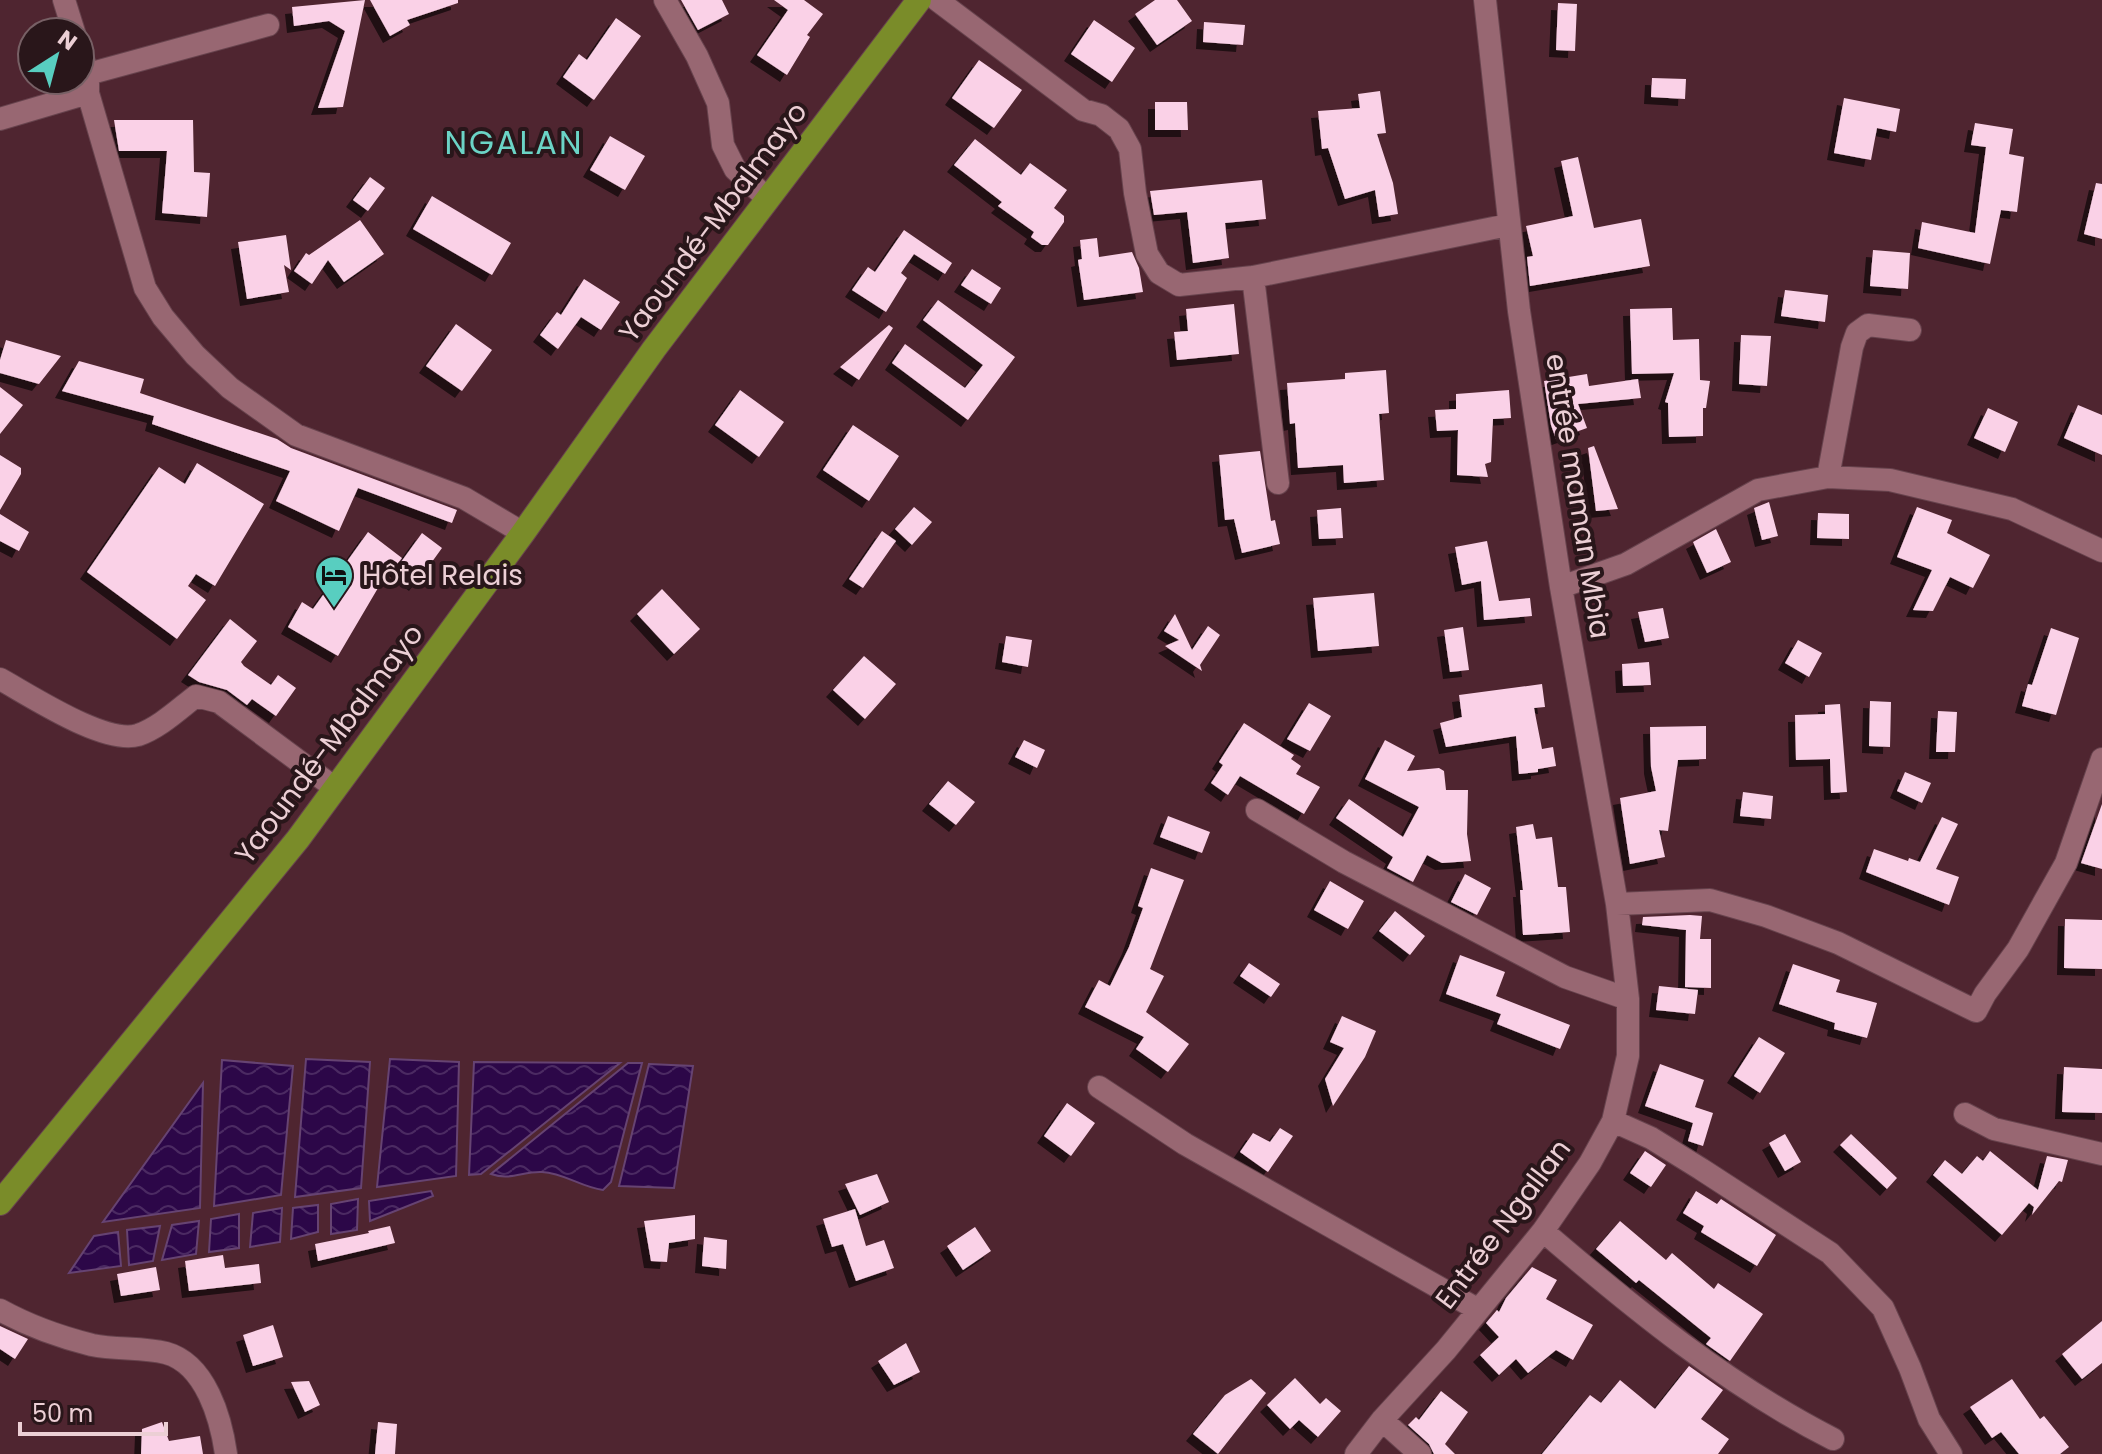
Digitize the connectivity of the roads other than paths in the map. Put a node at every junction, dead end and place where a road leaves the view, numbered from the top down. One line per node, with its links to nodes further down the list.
1 (665, 0): 10 (street)
2 (919, 0): 10 (highway, Yaoundé-Mbalmayo)
3 (937, 0): 12 (street)
4 (1485, 0): 11 (street, entrée maman Mbia)
5 (268, 25): 6 (street)
6 (96, 80)
7 (56, 96): 9 (street)
8 (92, 96): 16 (street)
9 (0, 119)
10 (767, 198): 16 (highway, Yaoundé-Mbalmayo)
11 (1508, 225): 12 (street); 18 (street, entrée maman Mbia)
12 (1253, 277): 15 (street)
13 (1910, 330): 14 (street)
14 (1828, 477): 17 (street); 18 (street)
15 (1278, 483)
16 (523, 533): 21 (highway, Yaoundé-Mbalmayo)
17 (2102, 551)
18 (1561, 587): 23 (street, entrée maman Mbia)
19 (0, 679): 21 (street)
20 (2102, 759): 23 (street)
21 (335, 788): 29 (highway, Yaoundé-Mbalmayo)
22 (1257, 810): 24 (street)
23 (1617, 904): 24 (street, entrée maman Mbia)
24 (1628, 999): 27 (street, Entrée Ngallan)
25 (1099, 1087): 31 (street)
26 (1965, 1114): 28 (street)
27 (1613, 1121): 30 (street, Entrée Ngallan); 38 (street)
28 (2102, 1154)
29 (0, 1203)
30 (1543, 1231): 31 (street, Entrée Ngallan); 34 (street)
31 (1477, 1309): 33 (street, Entrée Ngallan)
32 (0, 1310): 35 (street)
33 (1382, 1420): 36 (street, Entrée Ngallan); 37 (street)
34 (1833, 1439)
35 (226, 1454)
36 (1356, 1454)
37 (1420, 1454)
38 (1951, 1454)

